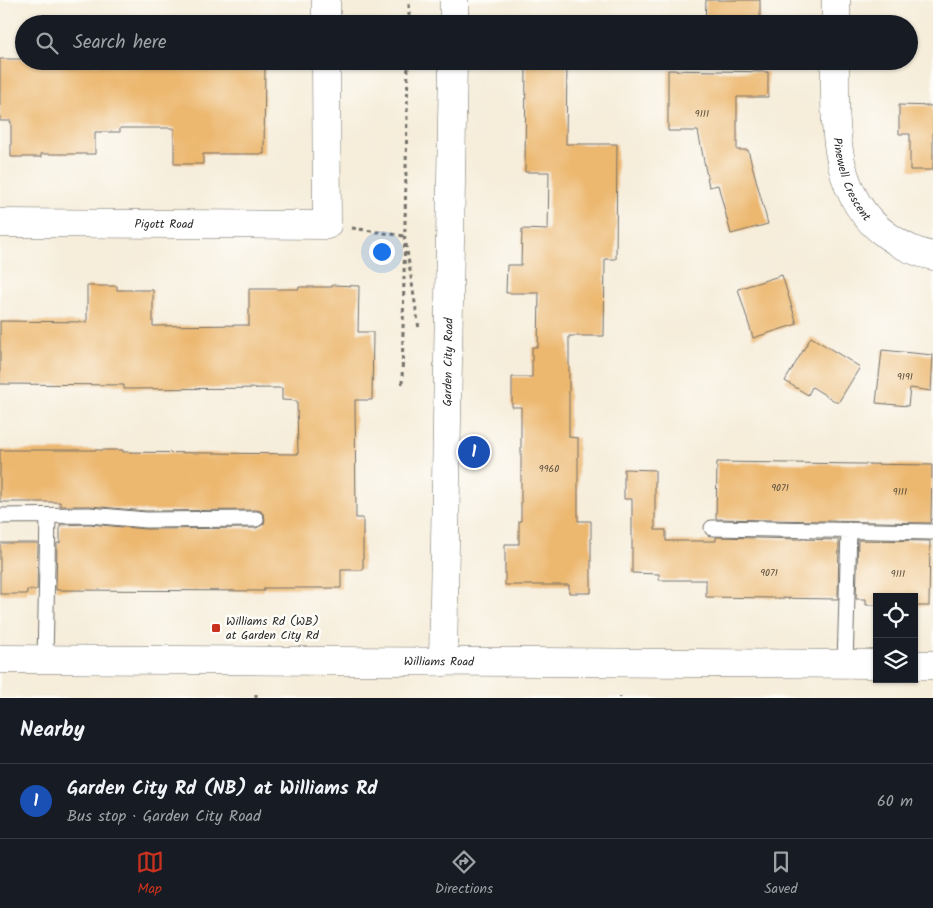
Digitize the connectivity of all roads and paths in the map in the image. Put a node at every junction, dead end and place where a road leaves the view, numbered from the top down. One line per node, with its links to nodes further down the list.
1 (326, 0): 5 (street)
2 (409, 0): 6 (path)
3 (454, 0): 7 (street)
4 (836, 0): 8 (street)
5 (326, 15)
6 (409, 15)
7 (454, 15)
8 (836, 15)
9 (326, 70): 14 (street)
10 (408, 70): 15 (path)
11 (453, 70): 26 (street, Garden City Road)
12 (836, 70): 16 (street, Pinewell Crescent)
13 (0, 223): 14 (street, Pigott Road)
14 (327, 225): 15 (path)
15 (404, 236): 17 (path)
16 (933, 256)
17 (402, 384)
18 (0, 516): 19 (lane)
19 (48, 516): 20 (lane); 25 (lane)
20 (256, 519)
21 (712, 528): 22 (lane)
22 (849, 530): 23 (lane); 27 (lane)
23 (933, 532)
24 (0, 659): 25 (street, Williams Road)
25 (45, 660): 26 (street, Williams Road)
26 (443, 662): 27 (street, Williams Road)
27 (845, 663): 28 (street, Williams Road)
28 (873, 664)
29 (918, 665): 30 (street)
30 (933, 665)

